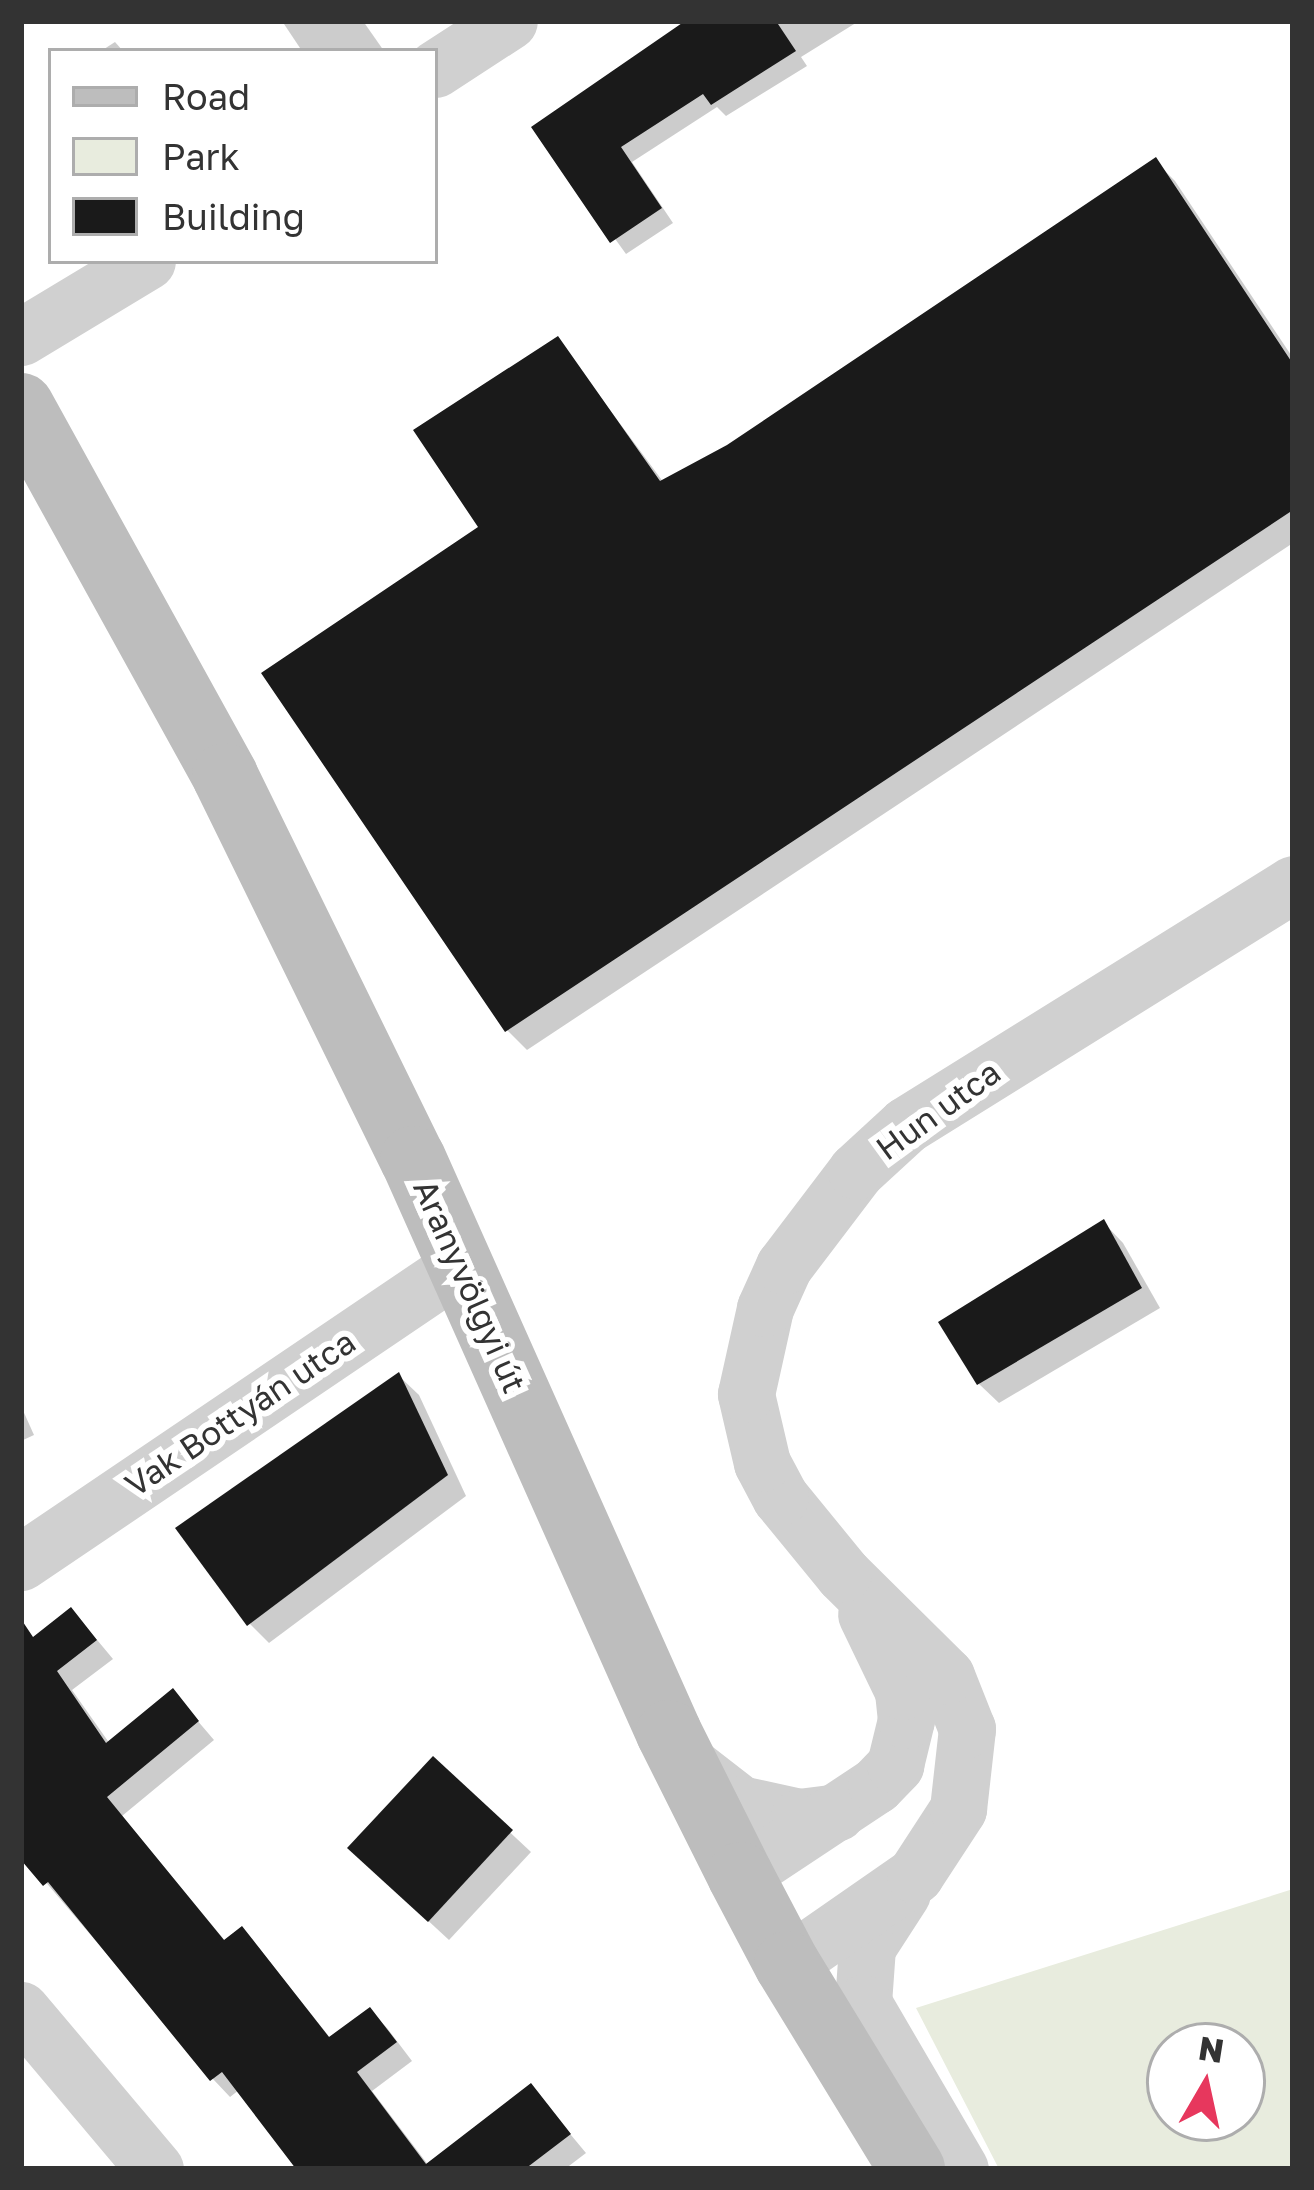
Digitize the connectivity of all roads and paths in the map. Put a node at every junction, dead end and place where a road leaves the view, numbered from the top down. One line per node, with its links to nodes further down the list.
1 (509, 21): 2 (street)
2 (438, 67)
3 (142, 264): 4 (street)
4 (21, 338)
5 (21, 406): 7 (street, Aranyvölgyi út)
6 (1293, 884): 9 (street, Hun utca)
7 (460, 1265): 8 (street, Vak Bottyán utca); 10 (street, Aranyvölgyi út)
8 (21, 1562)
9 (843, 1574): 11 (street, Hun utca); 13 (street, Hun utca)
10 (682, 1759): 11 (street); 12 (street, Aranyvölgyi út)
11 (837, 1812): 12 (street, Hun utca)
12 (740, 1875): 14 (street, Aranyvölgyi út)
13 (916, 1875): 14 (street, Hun utca); 18 (street)
14 (787, 1964): 17 (street, Aranyvölgyi út)
15 (21, 2010): 16 (street)
16 (155, 2169)
17 (912, 2169)
18 (960, 2169)

